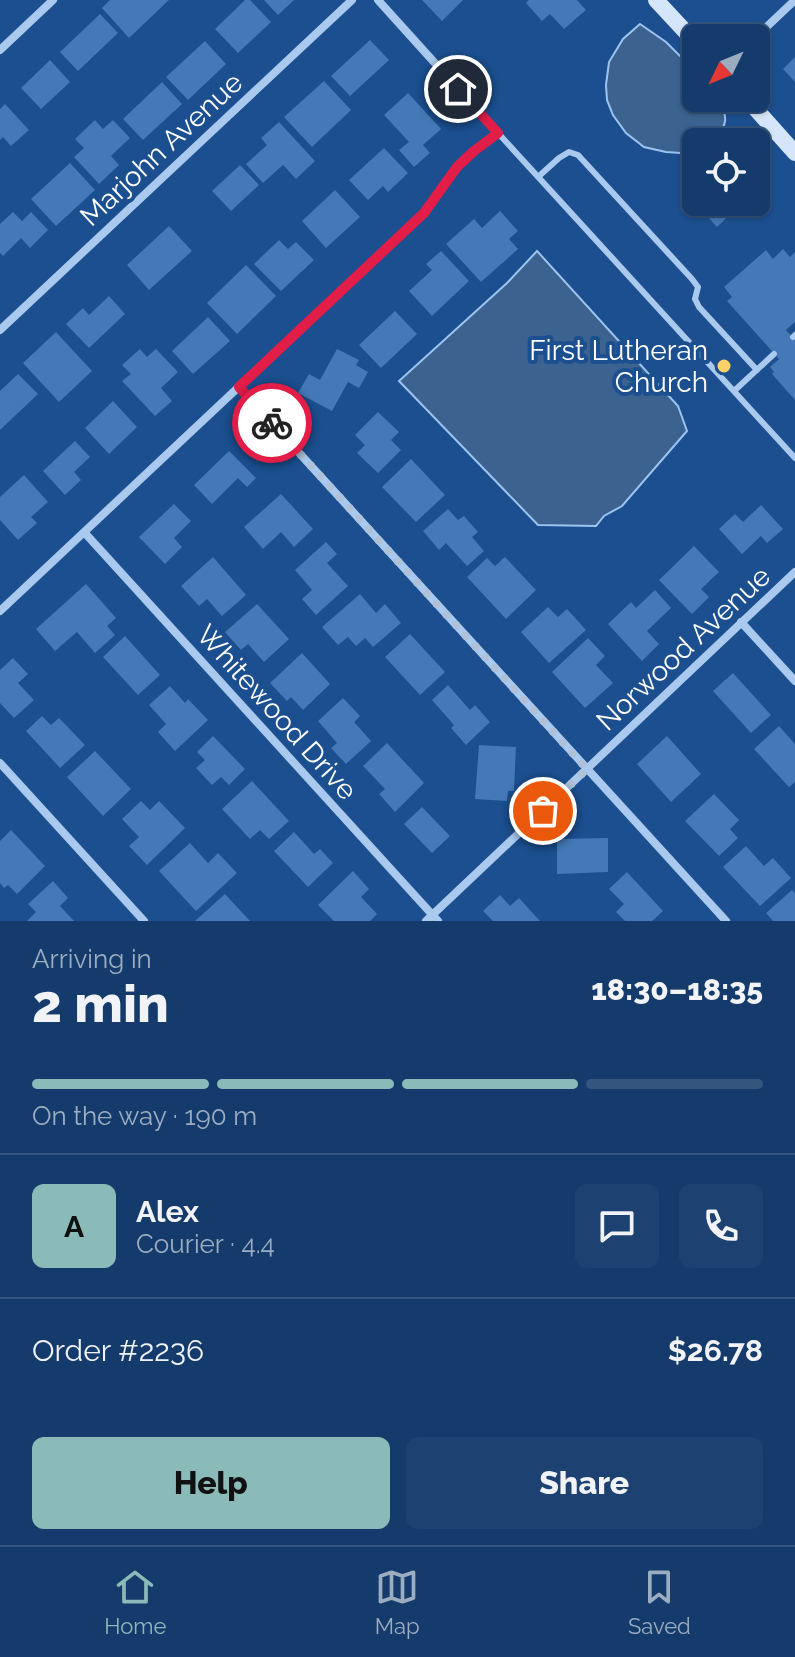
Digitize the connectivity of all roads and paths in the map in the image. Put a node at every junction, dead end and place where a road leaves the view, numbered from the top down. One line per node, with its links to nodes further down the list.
1 (53, 0): 8 (street)
2 (352, 0): 13 (street, Marjohn Avenue)
3 (378, 0): 10 (street)
4 (656, 0): 7 (street)
5 (795, 0): 6 (street)
6 (770, 24)
7 (682, 28)
8 (0, 50)
9 (758, 112): 11 (street)
10 (498, 133): 12 (lane); 16 (street)
11 (795, 153)
12 (538, 177): 15 (lane); 17 (lane)
13 (0, 330)
14 (774, 354): 15 (lane)
15 (757, 370): 17 (lane)
16 (239, 387): 19 (street); 25 (street)
17 (734, 391): 18 (lane)
18 (795, 458)
19 (84, 532): 21 (street); 26 (street, Whitewood Drive)
20 (795, 572): 22 (street, Norwood Avenue)
21 (0, 611)
22 (741, 622): 23 (street); 25 (street, Norwood Avenue)
23 (795, 681)
24 (0, 763): 27 (street)
25 (587, 769): 26 (street, Norwood Avenue); 28 (street)
26 (432, 919)
27 (144, 921)
28 (726, 921)

